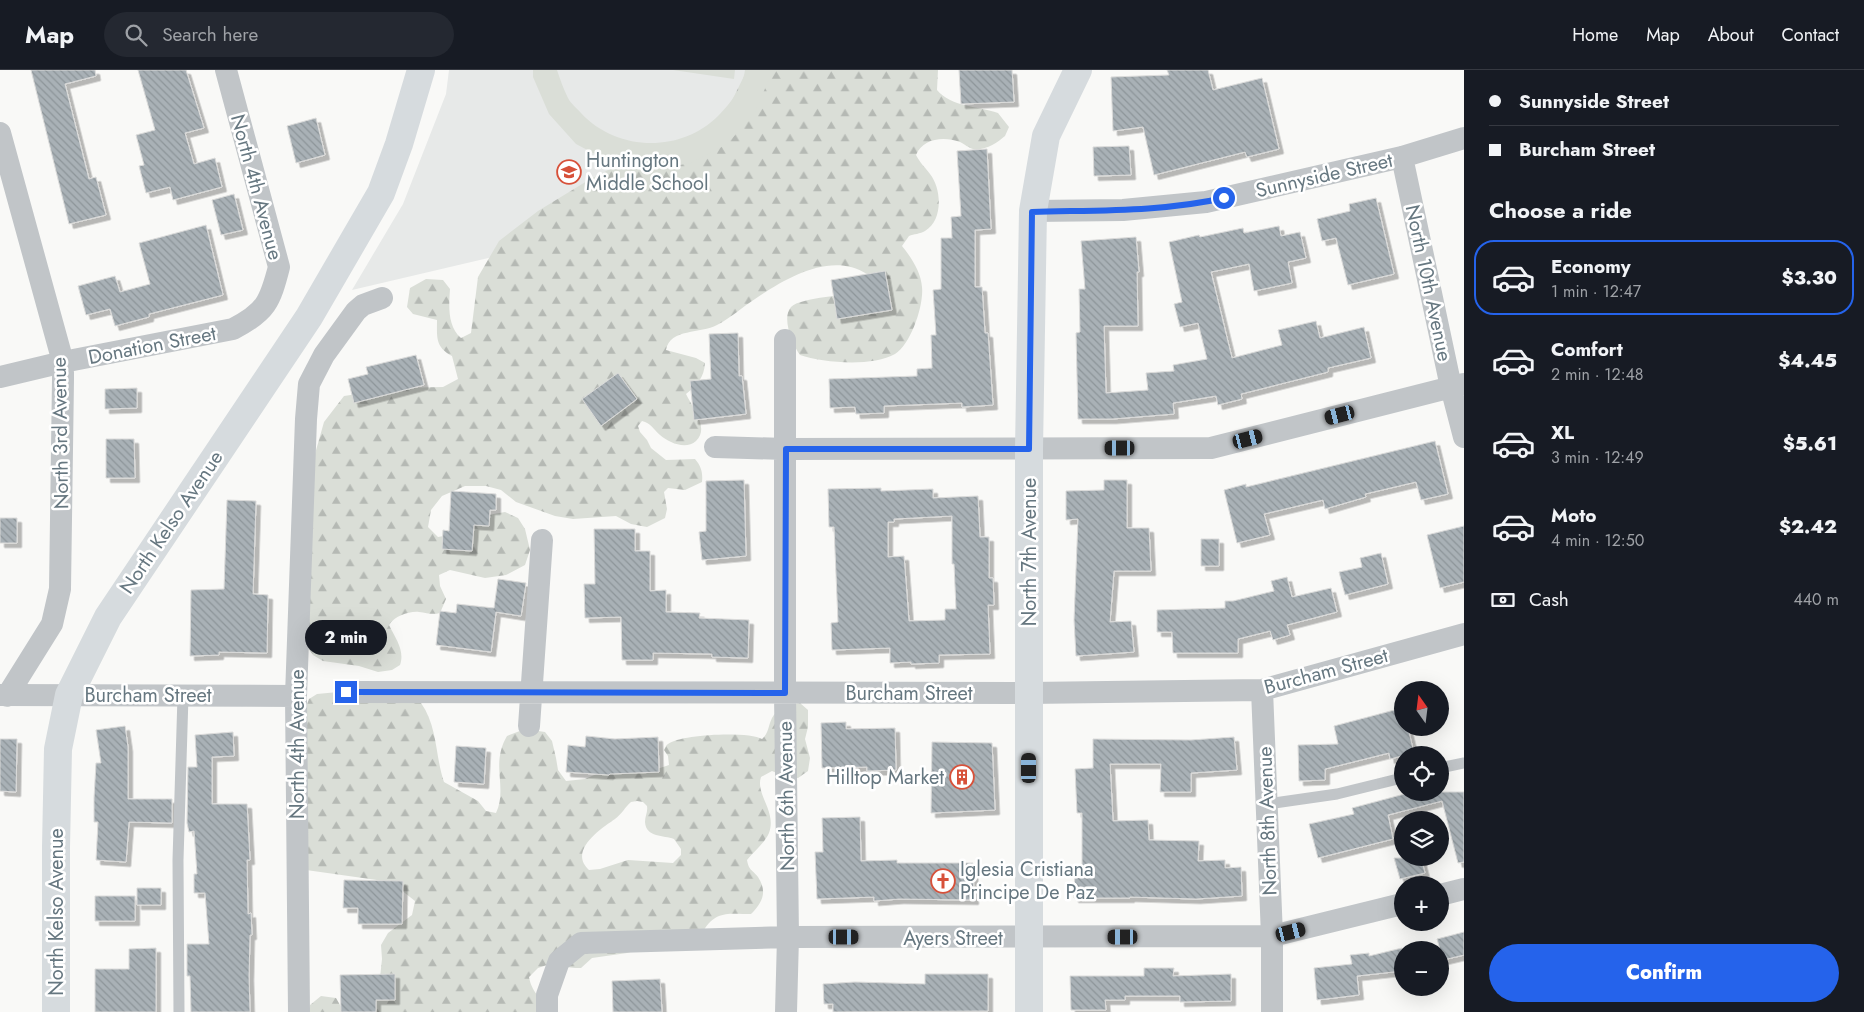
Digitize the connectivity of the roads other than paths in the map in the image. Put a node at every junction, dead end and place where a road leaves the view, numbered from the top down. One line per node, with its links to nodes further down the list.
1 (226, 70): 9 (street, North 4th Avenue)
2 (421, 70): 26 (street, North Kelso Avenue)
3 (1078, 70): 7 (street, North 7th Avenue)
4 (0, 134): 11 (street, North 3rd Avenue)
5 (1464, 138): 6 (street, Sunnyside Street)
6 (1402, 157): 7 (street, Sunnyside Street); 13 (street, North 10th Avenue)
7 (1032, 212): 17 (street, North 7th Avenue)
8 (382, 298): 28 (street, North 4th Avenue)
9 (267, 303): 11 (street, Donation Street)
10 (785, 340): 16 (street, North 6th Avenue)
11 (63, 362): 12 (street, Donation Street); 25 (street, North 3rd Avenue)
12 (0, 377)
13 (1457, 386): 14 (street, North 10th Avenue); 17 (street)
14 (1464, 437)
15 (715, 447): 16 (street)
16 (786, 449): 17 (street); 23 (street, North 6th Avenue)
17 (1029, 449): 24 (street, North 7th Avenue)
18 (542, 540): 22 (street)
19 (1464, 634): 20 (street, Burcham Street)
20 (1262, 690): 24 (street, Burcham Street); 33 (street, North 8th Avenue)
21 (346, 692): 22 (street, Burcham Street)
22 (532, 692): 23 (street, Burcham Street); 29 (street)
23 (785, 693): 24 (street, Burcham Street); 38 (street, North 6th Avenue)
24 (1029, 693): 39 (street, North 7th Avenue)
25 (3, 695): 26 (street, Burcham Street)
26 (70, 695): 27 (street, Burcham Street); 40 (street, North Kelso Avenue)
27 (183, 696): 28 (street, Burcham Street); 41 (lane)
28 (296, 696): 42 (street, North 4th Avenue)
29 (529, 726)
30 (1464, 763): 31 (lane)
31 (1449, 766)
32 (1394, 780): 33 (lane)
33 (1266, 804): 37 (street, North 8th Avenue)
34 (1464, 889): 35 (street)
35 (1449, 893)
36 (1394, 906): 37 (street, Ayers Street)
37 (1272, 936): 39 (street, Ayers Street); 46 (street, North 8th Avenue)
38 (788, 937): 39 (street, Ayers Street); 43 (street, Ayers Street); 44 (street, North 6th Avenue)
39 (1029, 938): 45 (street, North 7th Avenue)
40 (56, 1012)
41 (179, 1012)
42 (299, 1012)
43 (547, 1012)
44 (786, 1012)
45 (1029, 1012)
46 (1272, 1012)

